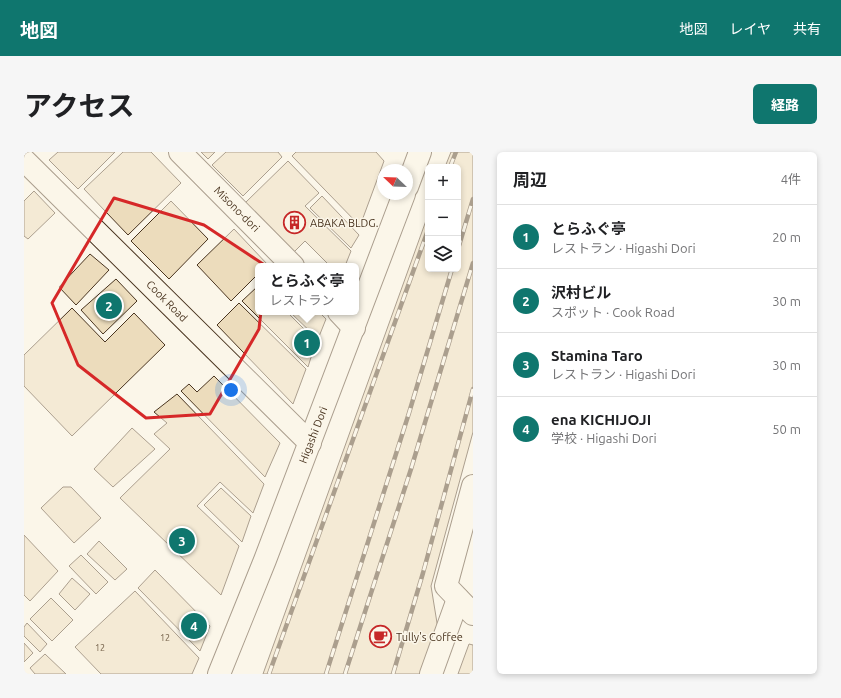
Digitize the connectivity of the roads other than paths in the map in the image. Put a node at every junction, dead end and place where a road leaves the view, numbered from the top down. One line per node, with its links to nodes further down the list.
1 (180, 152): 6 (street, Misono-dori)
2 (420, 152): 4 (street)
3 (24, 160): 11 (street, Cook Road)
4 (413, 171)
5 (402, 200): 9 (street, Higashi Dori)
6 (290, 263)
7 (342, 315): 10 (street)
8 (359, 315): 10 (street, Higashi Dori)
9 (359, 315)
10 (354, 328): 11 (street, Higashi Dori)
11 (310, 443): 15 (street, Higashi Dori)
12 (473, 486): 13 (street)
13 (458, 599): 14 (street); 16 (street)
14 (473, 614)
15 (219, 674)
16 (431, 674)

